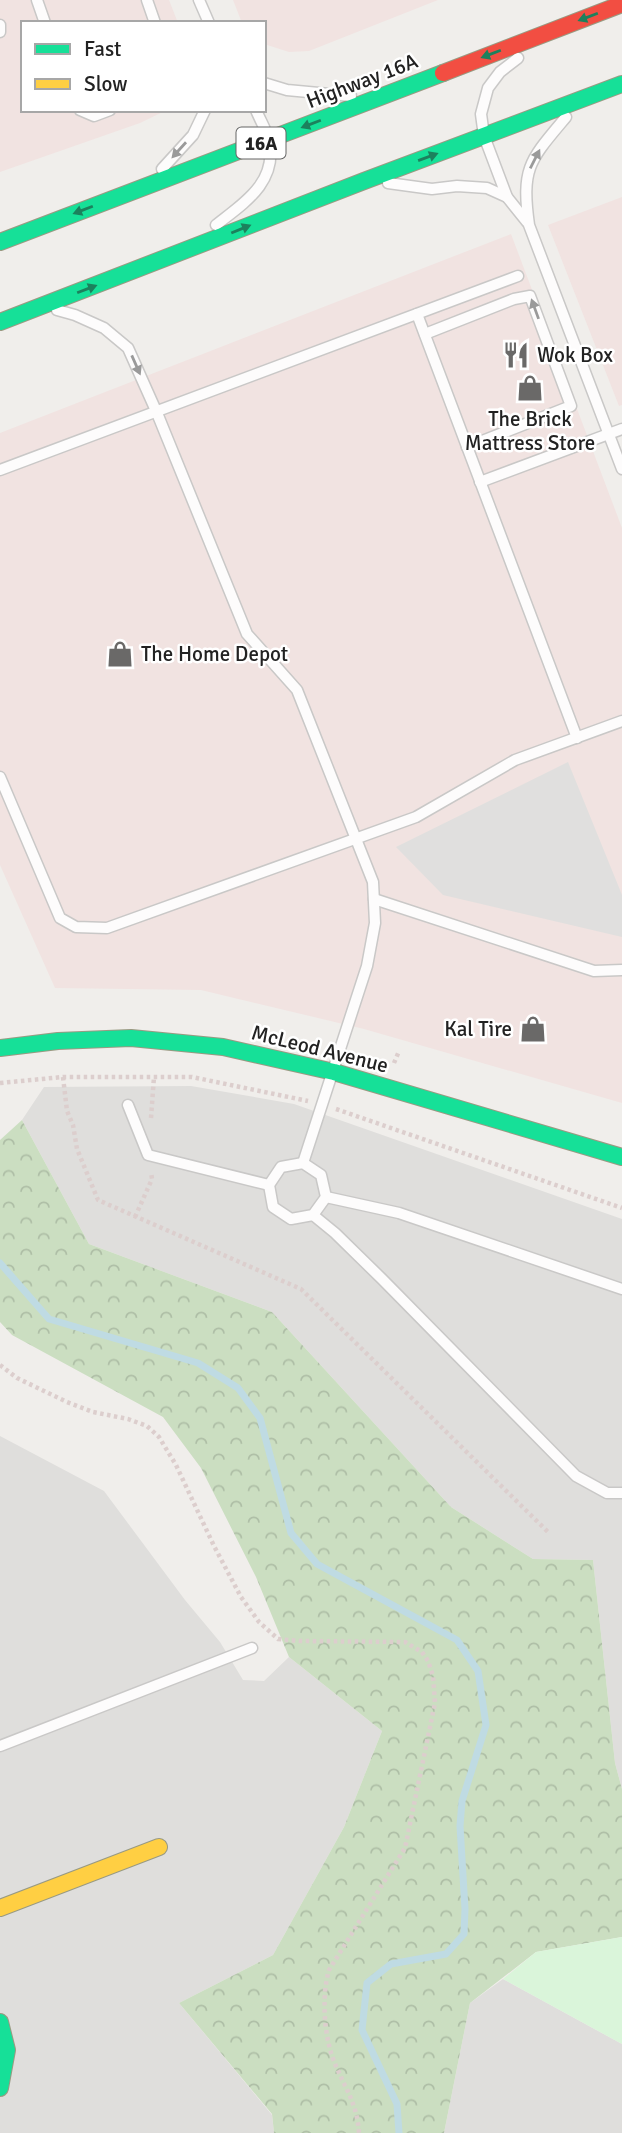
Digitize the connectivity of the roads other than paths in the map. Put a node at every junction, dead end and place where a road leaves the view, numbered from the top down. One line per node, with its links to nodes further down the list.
1 (37, 0): 5 (lane)
2 (147, 0): 6 (lane)
3 (199, 0): 7 (lane)
4 (622, 4): 9 (main road, Highway 16A / 16A, one-way to 9)
5 (44, 21)
6 (154, 21)
7 (208, 21)
8 (0, 25): 10 (lane)
9 (555, 30): 13 (main road, Highway 16A / 16A, one-way to 13); 19 (lane)
10 (0, 32)
11 (266, 84): 13 (lane)
12 (622, 84): 14 (main road)
13 (374, 99): 20 (main road, Highway 16A / 16A, one-way to 20)
14 (580, 100): 19 (main road); 24 (lane, one-way to 14)
15 (85, 112): 16 (lane)
16 (105, 112)
17 (204, 112): 22 (lane, one-way to 22)
18 (257, 112): 20 (lane)
19 (484, 136): 21 (main road, one-way to 19); 23 (lane)
20 (269, 140): 22 (main road, Highway 16A / 16A); 26 (lane)
21 (364, 181): 23 (lane); 26 (main road, one-way to 21)
22 (147, 186): 25 (main road, Highway 16A / 16A, one-way to 25)
23 (506, 197): 24 (lane)
24 (529, 225): 34 (lane)
25 (0, 242)
26 (178, 254): 28 (main road, one-way to 26)
27 (518, 276): 29 (lane)
28 (41, 306): 30 (main road); 32 (lane, one-way to 32)
29 (417, 314): 31 (lane); 32 (lane)
30 (0, 322)
31 (425, 334): 35 (lane); 35 (lane, one-way to 31)
32 (157, 413): 37 (lane); 42 (lane)
33 (622, 429): 34 (lane)
34 (609, 434): 36 (lane); 38 (lane)
35 (467, 447): 38 (lane)
36 (622, 469)
37 (0, 470)
38 (480, 482): 40 (lane)
39 (622, 721): 40 (lane)
40 (577, 738): 42 (lane)
41 (0, 778): 42 (lane)
42 (357, 839): 43 (lane)
43 (374, 899): 44 (lane); 46 (lane)
44 (622, 970)
45 (0, 1048): 46 (main road, McLeod Avenue)
46 (334, 1072): 48 (main road, McLeod Avenue); 49 (lane)
47 (128, 1105): 50 (lane)
48 (622, 1157)
49 (303, 1163): 50 (lane); 51 (lane)
50 (269, 1185): 52 (lane)
51 (326, 1197): 52 (lane); 53 (lane)
52 (313, 1215): 54 (lane)
53 (622, 1289)
54 (622, 1493)
55 (252, 1648): 56 (lane)
56 (0, 1745)
57 (159, 1847): 58 (main road)
58 (0, 1908)
59 (0, 2022): 60 (main road)
60 (0, 2088)

